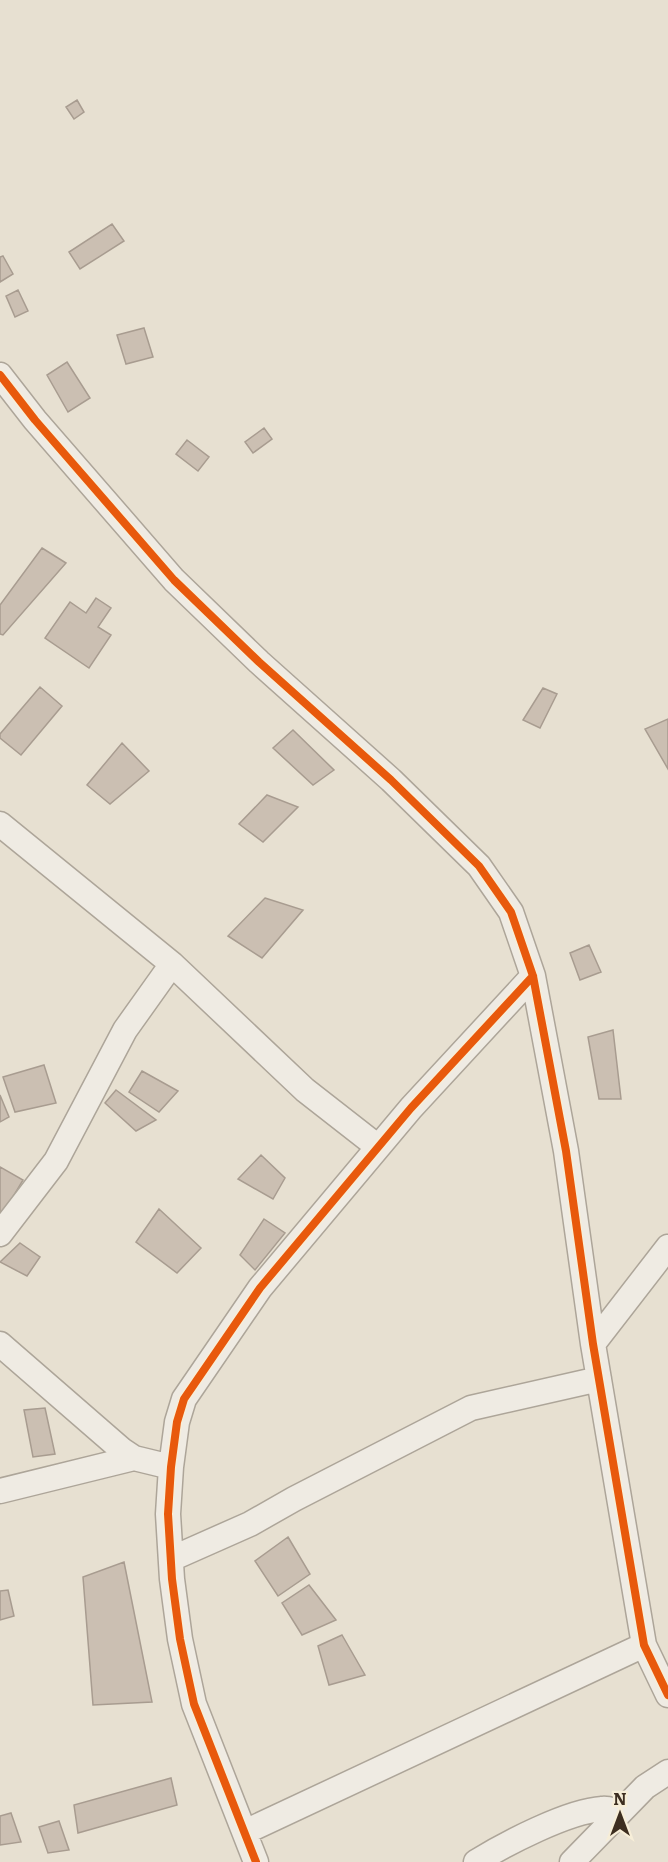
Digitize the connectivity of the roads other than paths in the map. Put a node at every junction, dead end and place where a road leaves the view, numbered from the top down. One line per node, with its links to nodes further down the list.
1 (0, 375): 4 (street)
2 (0, 824): 3 (street)
3 (172, 964): 5 (street); 6 (street)
4 (533, 976): 5 (street); 9 (street)
5 (378, 1147): 12 (street)
6 (0, 1234)
7 (668, 1247): 9 (street)
8 (0, 1344): 11 (street)
9 (593, 1344): 10 (street)
10 (599, 1379): 14 (street); 15 (street)
11 (134, 1458): 12 (street); 13 (street)
12 (171, 1467): 14 (street)
13 (0, 1491)
14 (171, 1559): 19 (street)
15 (644, 1645): 16 (street); 19 (street)
16 (668, 1695)
17 (668, 1772): 18 (street)
18 (620, 1812): 21 (street); 22 (street)
19 (245, 1833): 20 (street)
20 (256, 1862)
21 (476, 1862)
22 (572, 1862)

